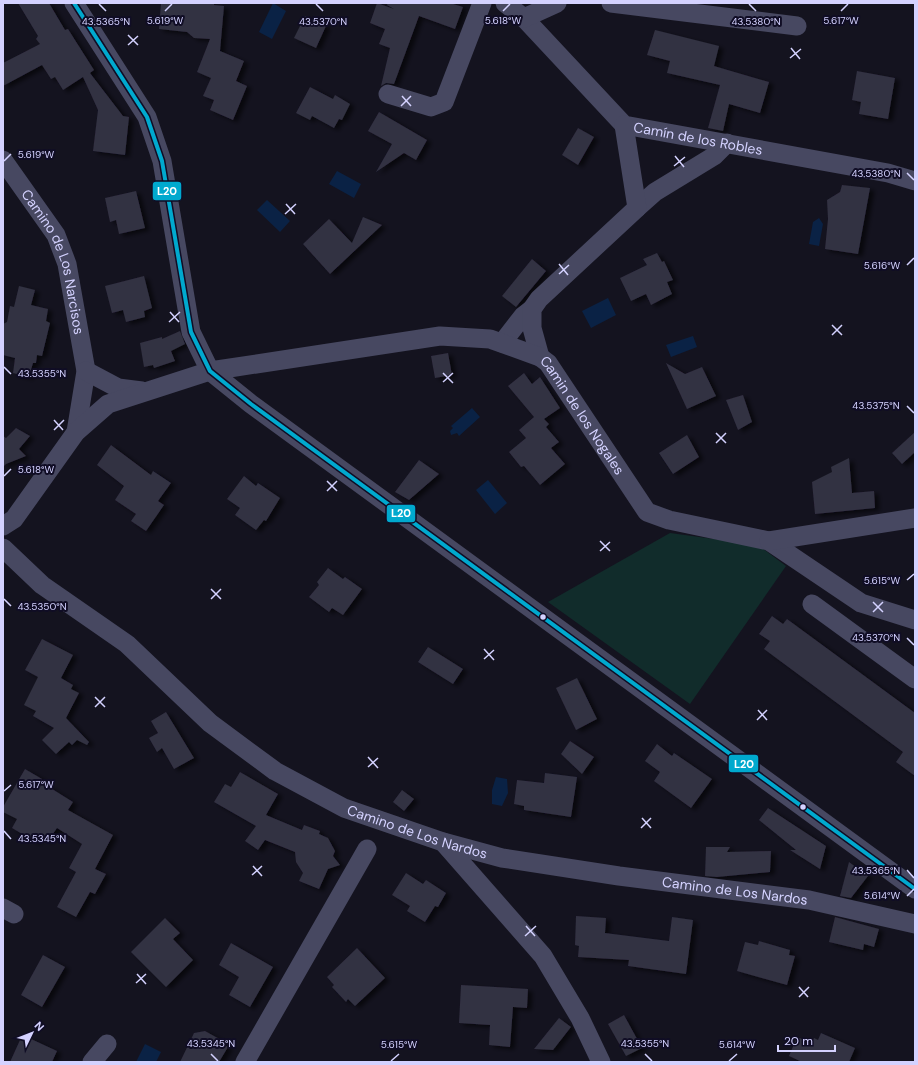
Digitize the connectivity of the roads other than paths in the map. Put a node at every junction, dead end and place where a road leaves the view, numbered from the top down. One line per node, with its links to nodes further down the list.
1 (74, 3): 18 (street)
2 (482, 3): 8 (street)
3 (505, 3): 6 (street, Camín de los Robles)
4 (557, 3): 6 (street)
5 (611, 3): 7 (street)
6 (524, 18): 9 (street, Camín de los Robles)
7 (797, 26)
8 (388, 94)
9 (624, 125): 10 (street, Camín de los Robles); 13 (street)
10 (727, 143): 12 (street, Camín de los Robles); 13 (street)
11 (3, 160): 17 (street, Camino de Los Narcisos)
12 (915, 181)
13 (637, 208): 14 (street)
14 (532, 309): 15 (street); 16 (street)
15 (502, 343): 16 (street, Camin de los Nogales); 18 (street, Camin de los Nogales)
16 (540, 357): 23 (street, Camin de los Nogales)
17 (86, 371): 19 (street); 20 (street, Camino de Los Narcisos)
18 (210, 372): 19 (street, Camin de los Nogales); 30 (street)
19 (143, 392): 20 (street, Camin de los Nogales)
20 (76, 432): 22 (street)
21 (915, 518): 23 (street)
22 (3, 526)
23 (769, 541): 26 (street, Camin de los Nogales)
24 (3, 548): 28 (street, Camino de Los Nardos)
25 (812, 604): 27 (street)
26 (915, 620)
27 (915, 679)
28 (443, 842): 31 (street, Camino de Los Nardos); 35 (street)
29 (367, 849): 34 (street)
30 (915, 888)
31 (915, 924)
32 (107, 1044): 33 (street)
33 (92, 1062)
34 (245, 1062)
35 (601, 1062)

